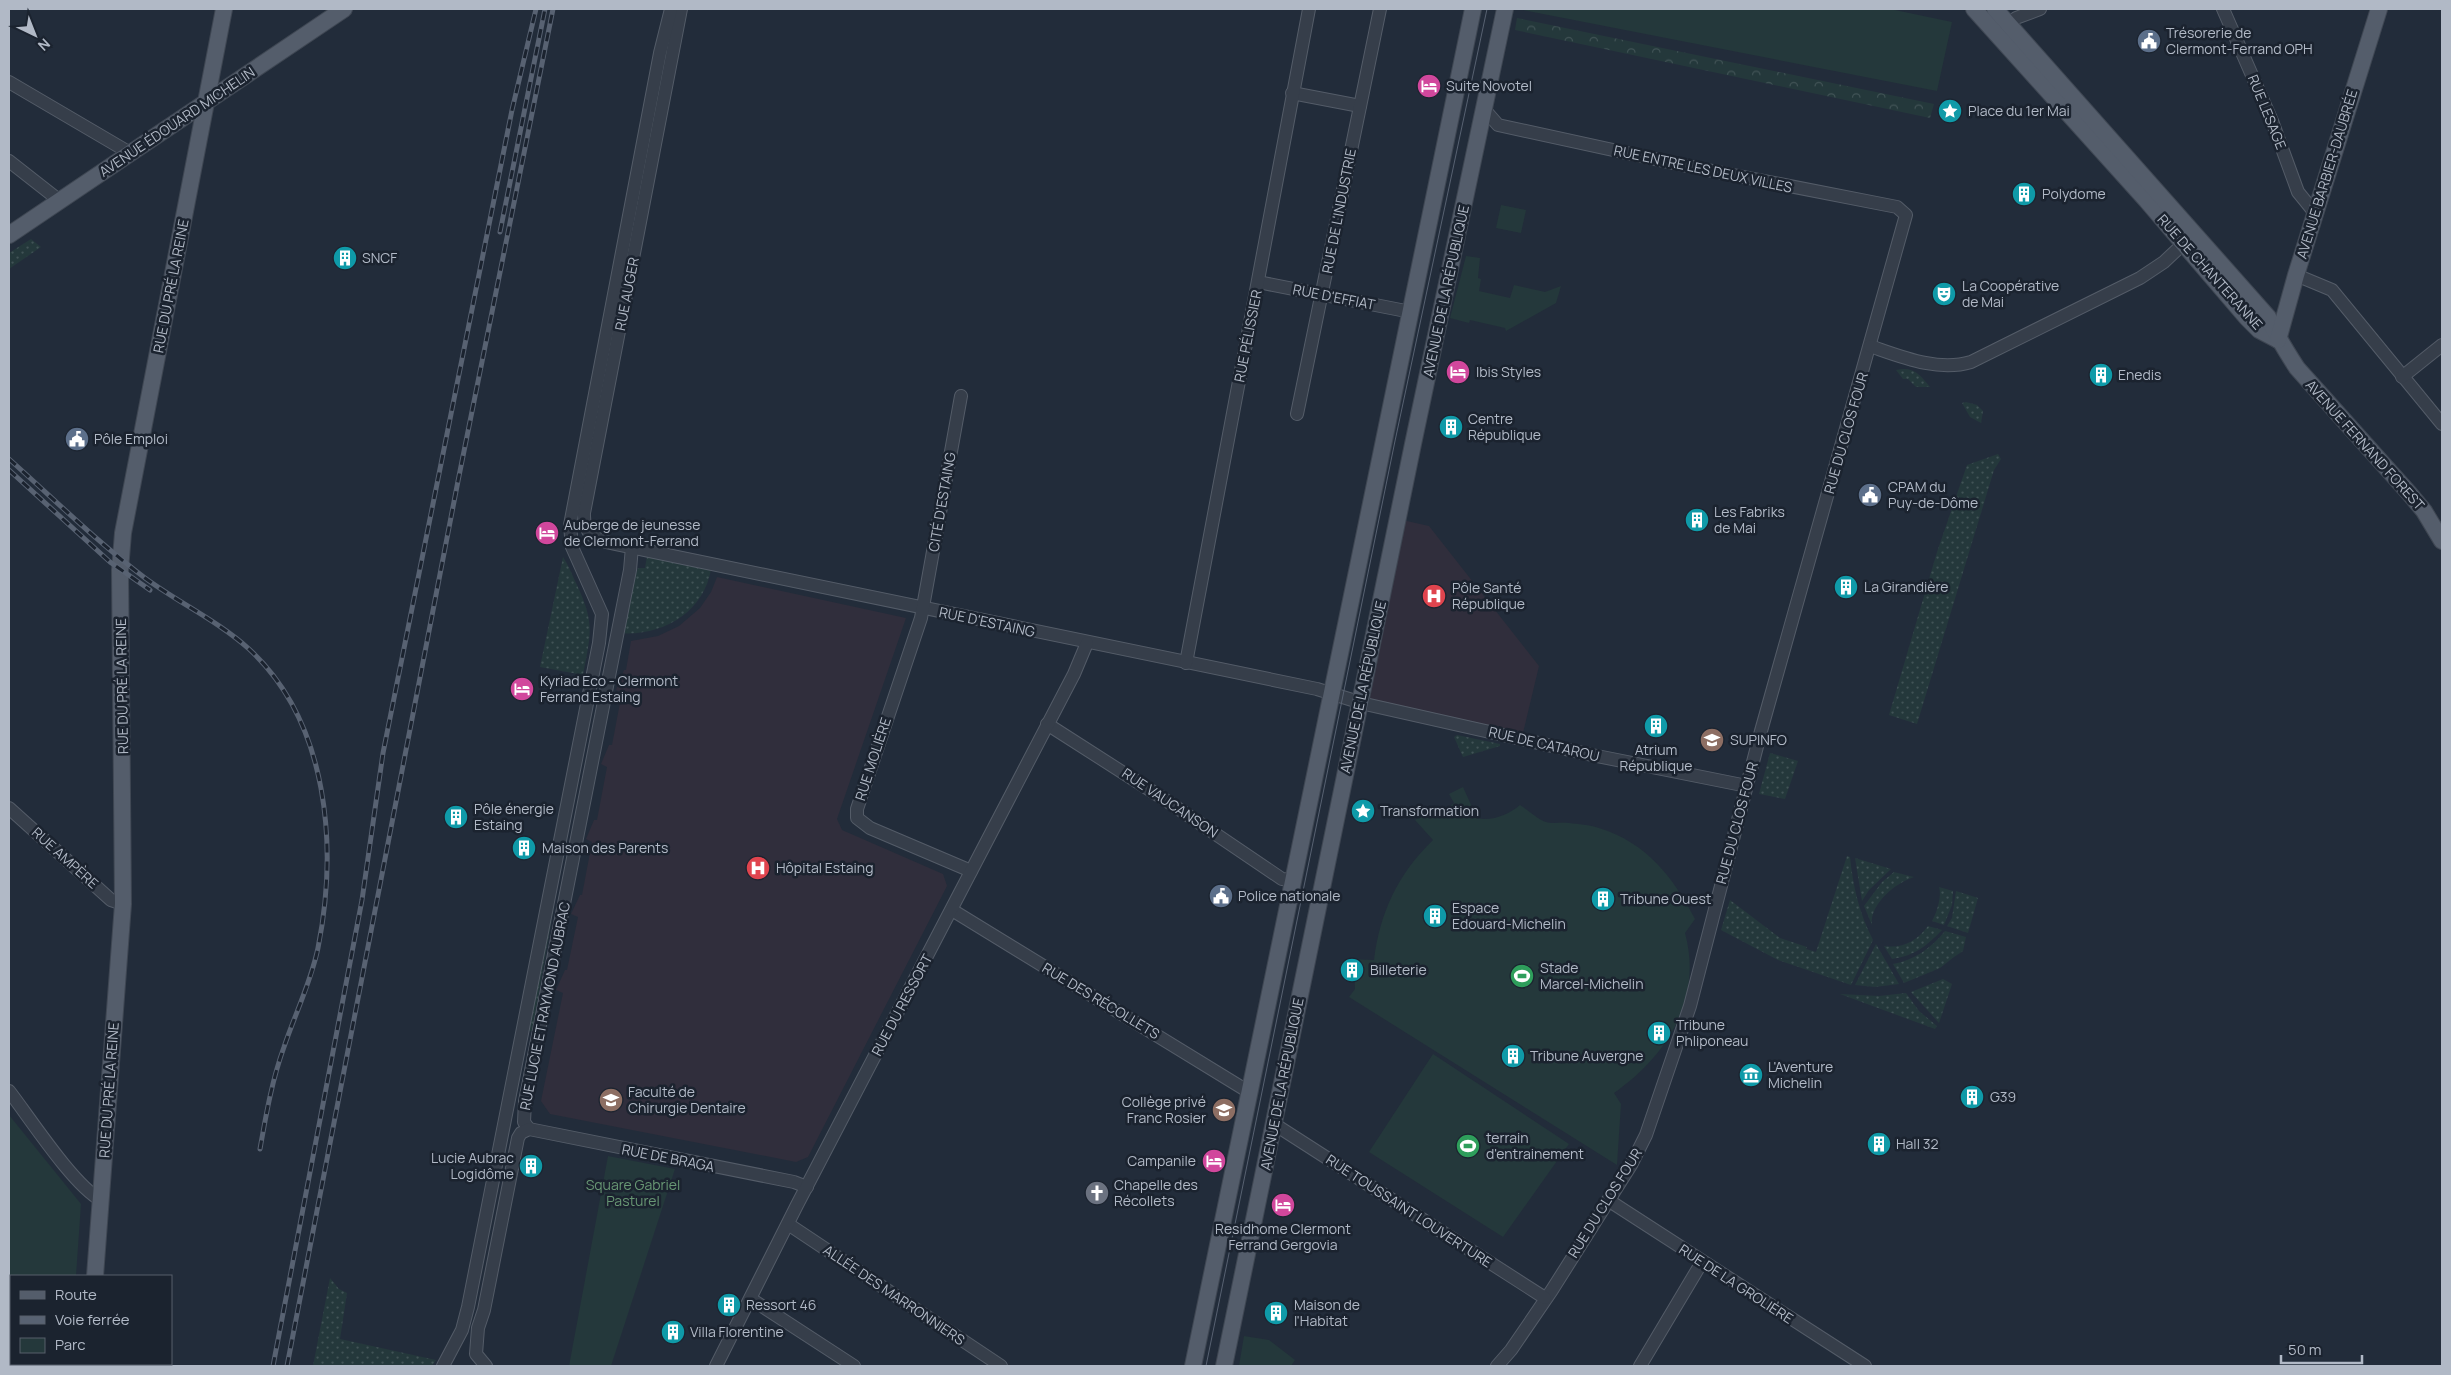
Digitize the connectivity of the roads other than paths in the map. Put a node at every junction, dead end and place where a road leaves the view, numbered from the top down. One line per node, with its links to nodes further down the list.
1 (224, 9): 17 (main road, RUE DU PRÉ LA REINE)
2 (344, 9): 17 (main road, AVENUE ÉDOUARD MICHELIN)
3 (670, 9): 69 (street)
4 (681, 9): 44 (street, RUE AUGER)
5 (1308, 9): 16 (street, RUE PÉLISSIER)
6 (1380, 9): 18 (street, RUE DE L'INDUSTRIE)
7 (1473, 9): 34 (main road)
8 (1505, 9): 19 (main road, AVENUE DE LA RÉPUBLIQUE)
9 (1974, 9): 14 (main road, RUE DE CHANTERANNE)
10 (1995, 9): 14 (main road, RUE DE CHANTERANNE)
11 (2040, 9): 14 (street)
12 (2223, 9): 25 (street, RUE LESAGE)
13 (2379, 9): 25 (main road, AVENUE BARBIER-DAUBRÉE)
14 (2003, 30): 27 (main road, RUE DE CHANTERANNE); 29 (main road, RUE DE CHANTERANNE)
15 (9, 82): 22 (street)
16 (1292, 93): 18 (street); 32 (street, RUE PÉLISSIER)
17 (206, 102): 22 (main road, AVENUE ÉDOUARD MICHELIN); 55 (main road, RUE DU PRÉ LA REINE)
18 (1360, 106): 33 (street, RUE DE L'INDUSTRIE)
19 (1484, 110): 20 (street); 21 (main road, AVENUE DE LA RÉPUBLIQUE)
20 (1498, 125): 21 (street); 26 (street, RUE ENTRE LES DEUX VILLES)
21 (1479, 137): 49 (main road, AVENUE DE LA RÉPUBLIQUE)
22 (130, 153): 24 (main road, AVENUE ÉDOUARD MICHELIN)
23 (9, 162): 24 (street)
24 (60, 200): 28 (main road, AVENUE ÉDOUARD MICHELIN)
25 (2315, 213): 31 (main road, AVENUE BARBIER-DAUBRÉE)
26 (1906, 215): 37 (street, RUE DU CLOS FOUR)
27 (2185, 222): 29 (street); 30 (main road, RUE DE CHANTERANNE)
28 (9, 235)
29 (2183, 244): 30 (street); 35 (main road, RUE DE CHANTERANNE); 37 (street)
30 (2208, 250): 35 (main road, RUE DE CHANTERANNE)
31 (2296, 275): 35 (main road, AVENUE BARBIER-DAUBRÉE); 38 (street)
32 (1258, 282): 33 (street, RUE D'EFFIAT); 47 (street, RUE PÉLISSIER)
33 (1322, 295): 34 (street, RUE D'EFFIAT); 40 (street, RUE DE L'INDUSTRIE)
34 (1411, 312): 48 (main road)
35 (2282, 344): 42 (main road, AVENUE FERNAND FOREST); 43 (main road, AVENUE FERNAND FOREST)
36 (2442, 345): 38 (street)
37 (1870, 346): 51 (street, RUE DU CLOS FOUR)
38 (2402, 377): 41 (street)
39 (961, 396): 45 (street, CITÉ D'ESTAING)
40 (1297, 414)
41 (2442, 424)
42 (2442, 523)
43 (2442, 541)
44 (632, 547): 45 (street, RUE D'ESTAING); 60 (street, RUE LUCIE ET RAYMOND AUBRAC)
45 (922, 608): 46 (street, RUE D'ESTAING); 53 (street, RUE MOLIÈRE)
46 (1087, 643): 47 (street, RUE D'ESTAING); 50 (street, RUE DU RESSORT)
47 (1186, 663): 48 (street, RUE D'ESTAING)
48 (1337, 697): 49 (street, RUE DE CATAROU); 54 (main road)
49 (1360, 702): 51 (street, RUE DE CATAROU); 59 (main road, AVENUE DE LA RÉPUBLIQUE)
50 (1047, 724): 53 (street, RUE DU RESSORT); 54 (street, RUE VAUCANSON)
51 (1747, 786): 63 (street, RUE DU CLOS FOUR)
52 (9, 808): 55 (street, RUE AMPÈRE)
53 (972, 871): 56 (street, RUE DU RESSORT)
54 (1293, 880): 58 (main road)
55 (123, 904): 62 (main road, RUE DU PRÉ LA REINE)
56 (952, 910): 58 (street, RUE DES RÉCOLLETS); 61 (street, RUE DU RESSORT)
57 (9, 1090): 62 (street)
58 (1249, 1092): 74 (main road)
59 (1274, 1124): 67 (street, RUE TOUSSAINT LOUVERTURE); 75 (main road, AVENUE DE LA RÉPUBLIQUE)
60 (529, 1129): 61 (street, RUE DE BRAGA); 70 (street, RUE LUCIE ET RAYMOND AUBRAC)
61 (807, 1186): 64 (street, RUE DU RESSORT)
62 (101, 1200): 66 (main road, RUE DU PRÉ LA REINE)
63 (1608, 1200): 65 (street, RUE DE LA GROLIÈRE); 67 (street, RUE DU CLOS FOUR)
64 (788, 1224): 68 (street, RUE DU RESSORT); 73 (street, ALLÉE DES MARRONNIERS)
65 (1702, 1262): 77 (street); 78 (street, RUE DE LA GROLIÈRE)
66 (95, 1275)
67 (1545, 1298): 76 (street, RUE DU CLOS FOUR)
68 (751, 1299): 71 (street, RUE DU RESSORT); 72 (street)
69 (443, 1366)
70 (486, 1366)
71 (716, 1366)
72 (854, 1366)
73 (1000, 1366)
74 (1192, 1366)
75 (1224, 1366)
76 (1497, 1366)
77 (1640, 1366)
78 (1865, 1366)

